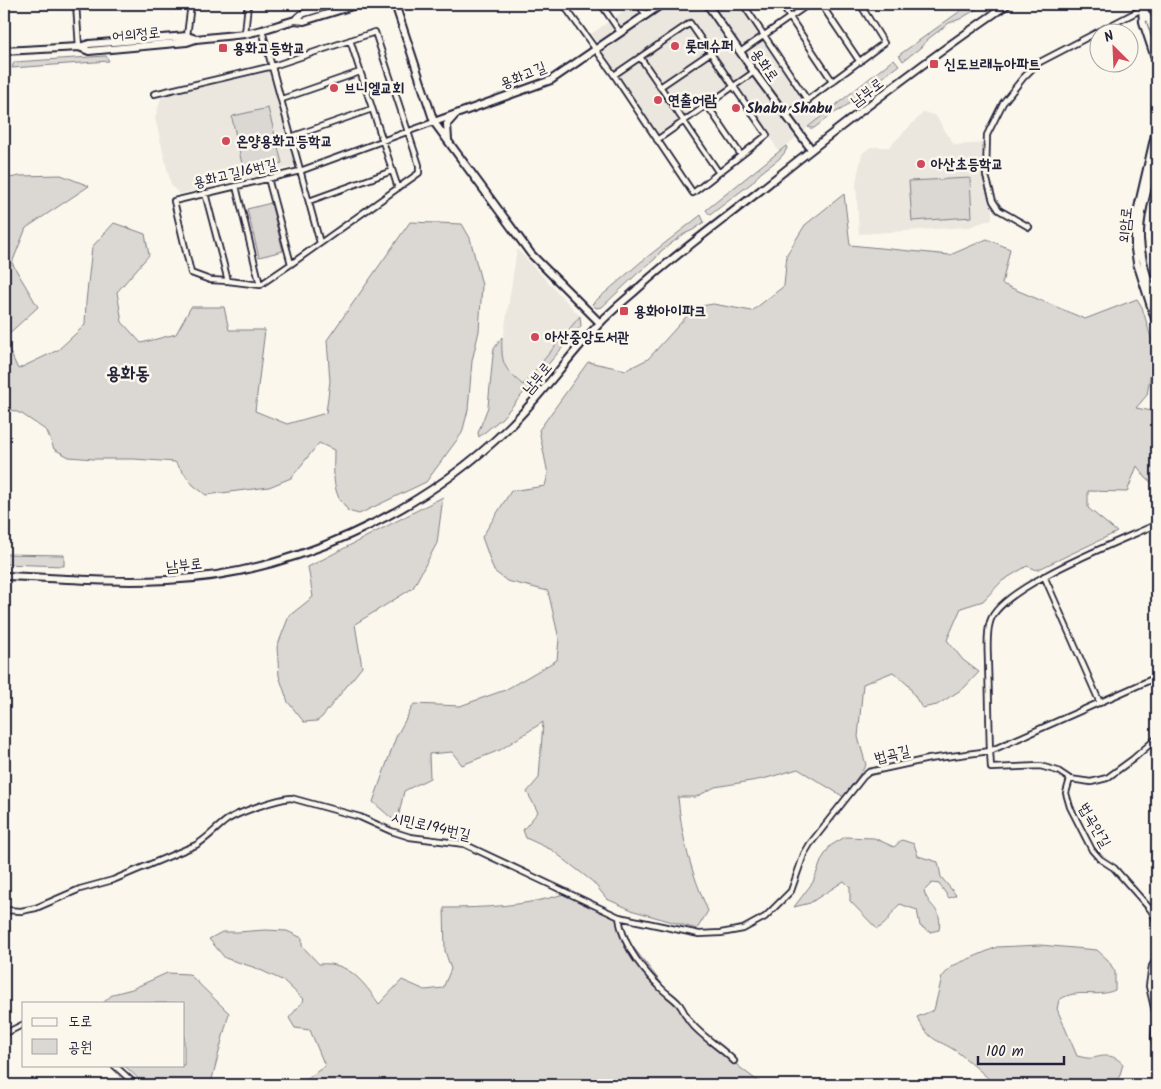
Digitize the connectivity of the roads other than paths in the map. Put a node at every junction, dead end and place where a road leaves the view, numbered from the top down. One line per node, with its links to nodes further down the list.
1 (76, 4): 30 (street)
2 (191, 4): 26 (street)
3 (248, 4): 24 (street)
4 (335, 4): 21 (street, 어의정로)
5 (359, 4): 21 (street, 어의정로)
6 (394, 4): 53 (street)
7 (564, 4): 31 (street)
8 (601, 4): 23 (street)
9 (638, 4): 19 (street)
10 (662, 4): 19 (street, 용화고길)
11 (707, 4): 33 (street, 용화로)
12 (743, 4): 25 (street)
13 (781, 4): 20 (street)
14 (809, 4): 20 (street)
15 (821, 4): 36 (street)
16 (860, 4): 36 (street)
17 (1008, 4): 60 (street, 남부로)
18 (1141, 6): 29 (street); 37 (street); 71 (street)
19 (646, 15): 23 (street, 용화고길)
20 (790, 17): 25 (street); 42 (street)
21 (295, 20): 22 (street, 어의정로)
22 (262, 30): 24 (street, 어의정로); 38 (street)
23 (620, 32): 31 (street, 용화고길)
24 (245, 34): 27 (street, 어의정로)
25 (764, 34): 33 (street); 47 (street)
26 (187, 36): 27 (street, 어의정로); 30 (street, 어의정로)
27 (196, 39): 30 (street, 어의정로)
28 (350, 40): 38 (street); 39 (street); 55 (street)
29 (1157, 42)
30 (79, 47): 32 (street, 어의정로)
31 (595, 49): 41 (street); 50 (street, 용화고길)
32 (4, 51)
33 (740, 52): 40 (street, 용화로)
34 (710, 53): 35 (street); 43 (street); 44 (street)
35 (640, 57): 41 (street); 44 (street)
36 (860, 62): 42 (street)
37 (1157, 64)
38 (273, 66): 45 (street); 46 (street)
39 (360, 72): 46 (street); 49 (street)
40 (754, 72): 43 (street); 51 (street, 용화로)
41 (614, 75): 57 (street)
42 (833, 82): 47 (street)
43 (733, 86): 48 (street); 62 (street)
44 (660, 87): 52 (street)
45 (154, 94)
46 (282, 99): 56 (street)
47 (808, 101): 51 (street)
48 (707, 105): 52 (street); 62 (street)
49 (372, 110): 56 (street); 58 (street)
50 (456, 114): 53 (street, 용화고길); 59 (street)
51 (786, 116): 60 (street, 용화로)
52 (683, 121): 57 (street); 65 (street)
53 (434, 122): 55 (street, 용화고길); 59 (street)
54 (1157, 126): 78 (street, 외암로)
55 (408, 132): 58 (street, 용화고길); 68 (street)
56 (292, 137): 63 (street)
57 (657, 140): 65 (street)
58 (382, 141): 63 (street, 용화고길); 64 (street)
59 (448, 141): 77 (street)
60 (811, 150): 77 (street, 남부로)
61 (1157, 152): 76 (street, 외암로)
62 (741, 155): 65 (street)
63 (300, 170): 66 (street, 용화고길16번길); 70 (street)
64 (392, 171): 68 (street); 70 (street)
65 (719, 173)
66 (268, 178): 67 (street, 용화고길16번길); 73 (street)
67 (236, 186): 69 (street, 용화고길16번길); 75 (street)
68 (398, 188): 72 (street)
69 (205, 193): 74 (street); 74 (street, 용화고길16번길)
70 (309, 201): 72 (street)
71 (1029, 227)
72 (320, 243): 73 (street)
73 (291, 264): 75 (street)
74 (228, 281): 75 (street)
75 (260, 285)
76 (1157, 306)
77 (600, 323): 80 (street, 남부로)
78 (1157, 325)
79 (1157, 524): 81 (street)
80 (4, 576)
81 (1044, 576): 83 (street); 85 (street)
82 (1157, 677): 83 (street, 법곡길)
83 (1100, 703): 85 (street, 법곡길)
84 (1157, 738): 86 (street)
85 (990, 752): 86 (street); 88 (street, 법곡길)
86 (1070, 779): 89 (street, 법곡안길)
87 (4, 910): 88 (street, 시민로194번길)
88 (619, 917): 94 (street)
89 (1157, 922)
90 (1157, 958): 93 (street)
91 (22, 1025): 92 (street)
92 (4, 1034)
93 (1157, 1051)
94 (734, 1061)
95 (115, 1066): 96 (street)
96 (136, 1085)

